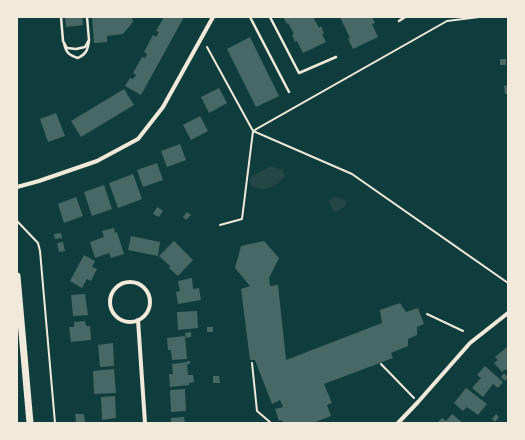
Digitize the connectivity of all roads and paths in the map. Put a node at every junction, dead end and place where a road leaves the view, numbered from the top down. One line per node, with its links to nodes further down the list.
1 (61, 17): 10 (lane)
2 (86, 17): 9 (lane)
3 (213, 17): 15 (street)
4 (250, 17): 13 (lane)
5 (270, 17): 12 (lane)
6 (405, 17): 8 (lane)
7 (479, 17): 14 (path)
8 (399, 21)
9 (89, 40): 10 (lane); 10 (lane)
10 (63, 41)
11 (207, 46): 14 (path)
12 (336, 57)
13 (289, 92)
14 (253, 131): 17 (path); 19 (path)
15 (17, 187)
16 (17, 221): 28 (path)
17 (220, 225)
18 (17, 276): 27 (main road)
19 (508, 283)
20 (508, 313): 26 (street)
21 (427, 314): 23 (path)
22 (138, 320): 22 (street); 29 (street)
23 (463, 331)
24 (252, 363): 30 (path)
25 (381, 364): 26 (path)
26 (418, 402): 31 (street)
27 (30, 423)
28 (55, 423)
29 (145, 423)
30 (271, 423)
31 (398, 423)

